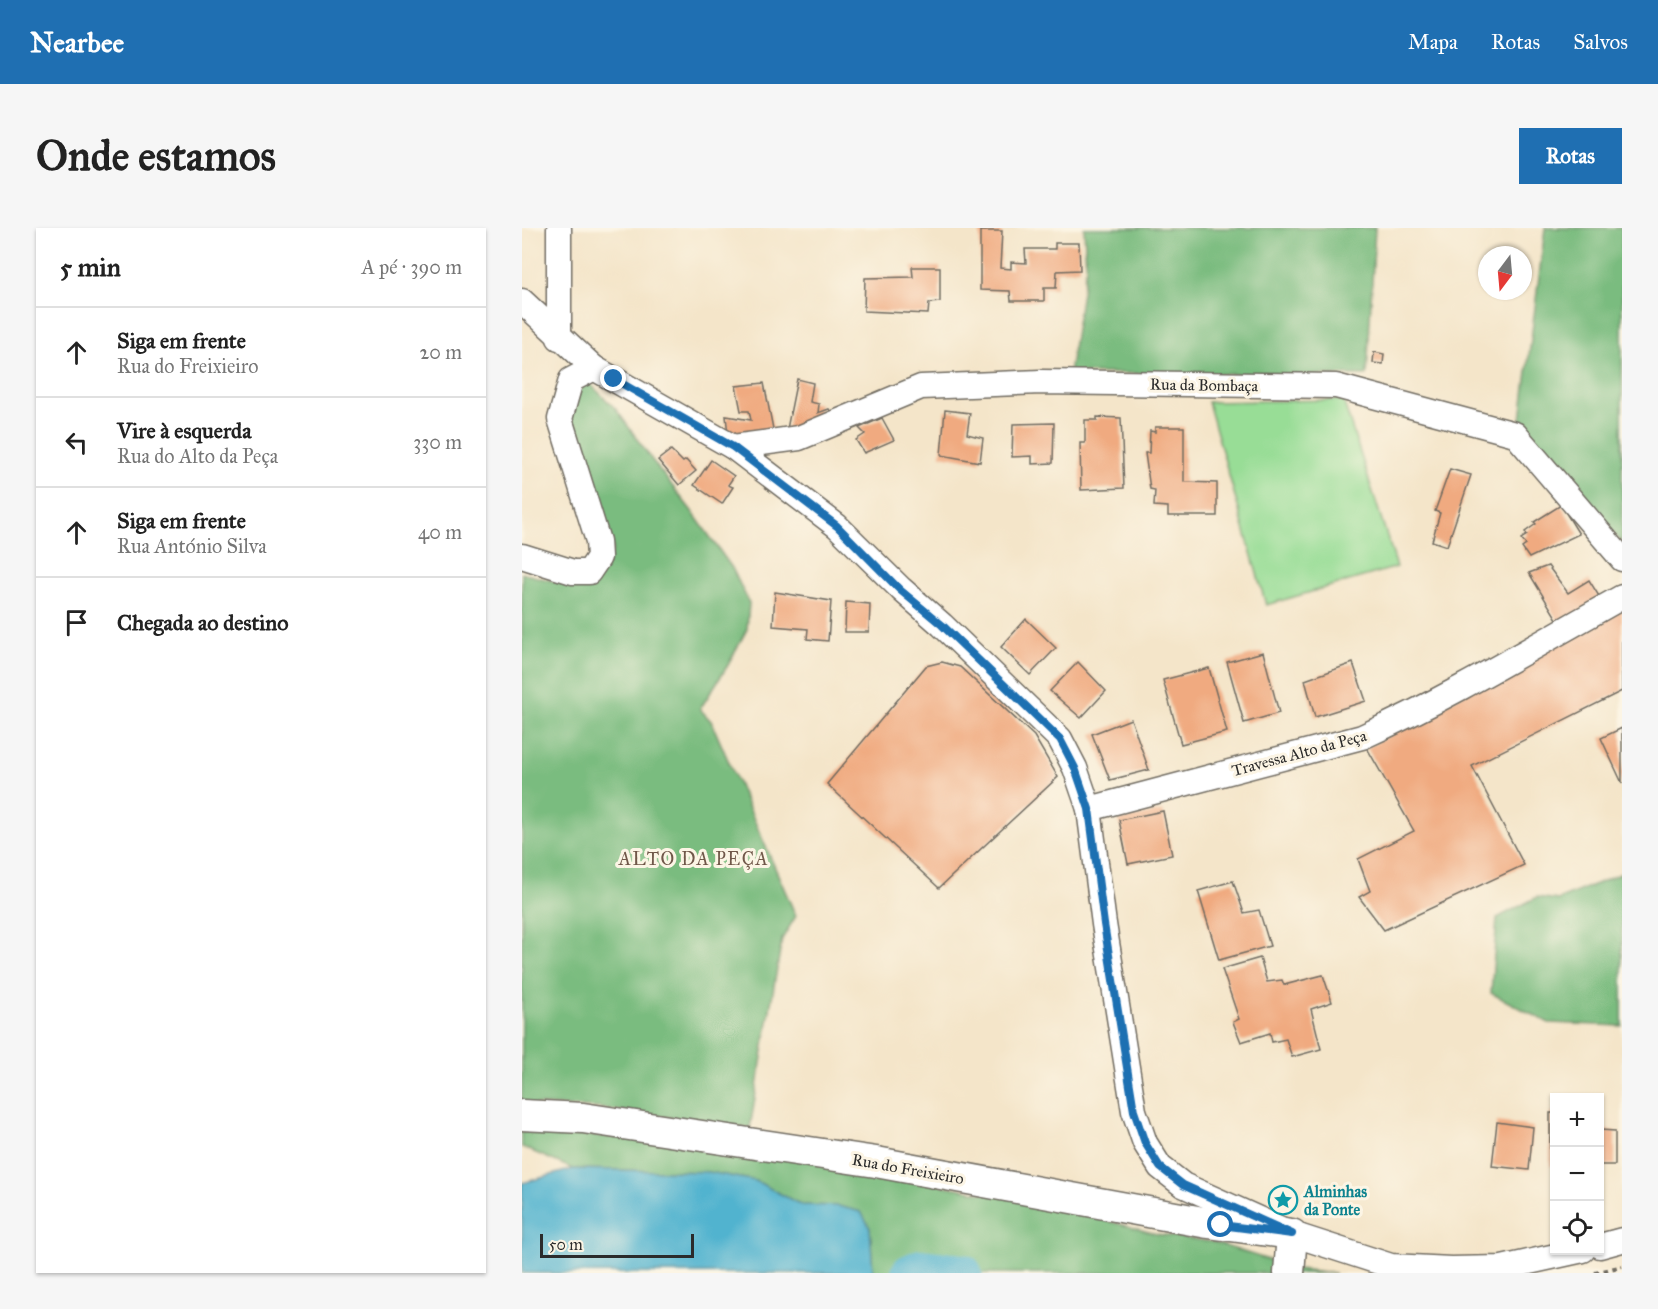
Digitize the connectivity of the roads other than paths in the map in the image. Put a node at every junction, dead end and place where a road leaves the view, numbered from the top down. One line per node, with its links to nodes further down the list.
1 (559, 228): 3 (street)
2 (522, 301): 3 (street)
3 (559, 338): 4 (street)
4 (594, 368): 5 (street); 6 (street)
5 (733, 447): 7 (street, Rua da Bombaça); 9 (street)
6 (522, 556)
7 (1622, 559)
8 (1622, 597): 9 (street, Travessa Alto da Peça)
9 (1089, 809): 11 (street)
10 (522, 1115): 11 (street, Rua do Freixieiro)
11 (1292, 1234): 14 (street); 15 (street)
12 (1622, 1240): 13 (street)
13 (1604, 1245)
14 (1564, 1255)
15 (1288, 1271)

